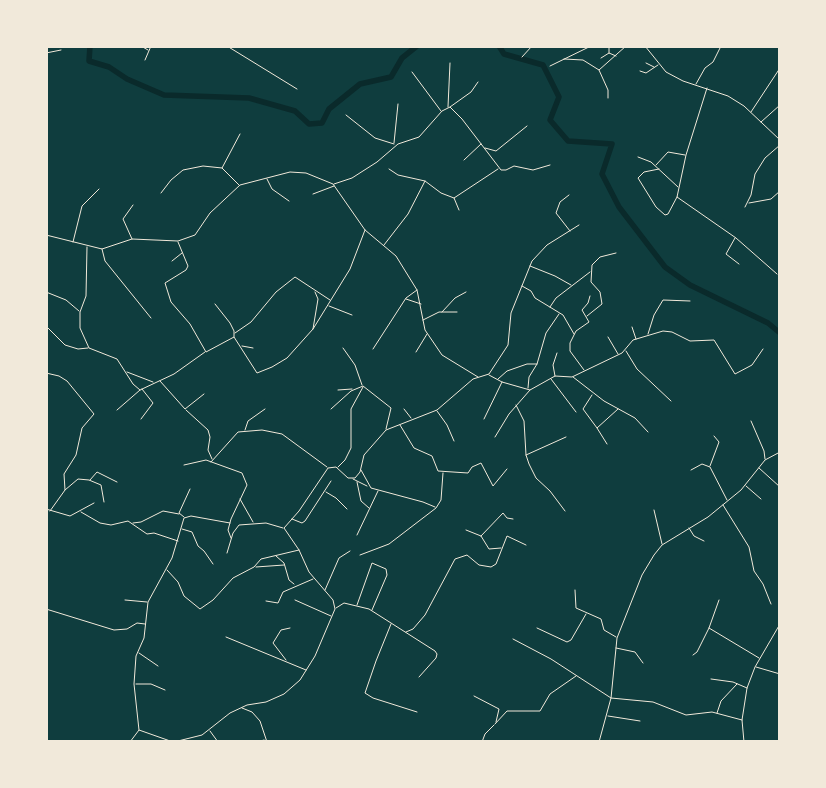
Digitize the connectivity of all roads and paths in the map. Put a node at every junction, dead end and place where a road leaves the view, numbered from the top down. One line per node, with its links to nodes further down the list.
1 (141, 46): 11 (street)
2 (151, 46): 11 (street)
3 (227, 46): 31 (street)
4 (532, 46): 15 (street)
5 (591, 46): 17 (street)
6 (609, 46): 13 (street)
7 (626, 46): 14 (street)
8 (645, 46): 21 (street)
9 (720, 46): 29 (street)
10 (61, 50): 12 (street)
11 (149, 51): 18 (street)
12 (46, 52)
13 (609, 54): 14 (street); 16 (street)
14 (617, 56): 25 (street)
15 (522, 58)
16 (601, 58)
17 (564, 59): 22 (street); 25 (street)
18 (145, 60)
19 (450, 63): 35 (street)
20 (646, 63): 23 (street)
21 (658, 65): 23 (street); 29 (street)
22 (550, 66)
23 (655, 67): 26 (street)
24 (780, 68): 37 (street)
25 (599, 70): 32 (street)
26 (640, 71)
27 (412, 72): 36 (street)
28 (478, 82): 35 (street)
29 (695, 85): 30 (street)
30 (707, 88): 37 (street); 47 (street)
31 (297, 89)
32 (608, 98)
33 (398, 104): 44 (street)
34 (780, 105): 39 (street)
35 (449, 107): 36 (street); 43 (street)
36 (442, 111): 44 (street)
37 (751, 112): 39 (street)
38 (346, 115): 44 (street)
39 (761, 122): 42 (street)
40 (527, 126): 46 (street)
41 (240, 134): 52 (street)
42 (780, 140)
43 (481, 144): 46 (street); 49 (street)
44 (394, 145): 59 (street)
45 (780, 145): 69 (street)
46 (484, 148): 53 (street)
47 (686, 155): 51 (street); 60 (street)
48 (638, 157): 51 (street)
49 (464, 160)
50 (550, 165): 53 (street)
51 (656, 166): 55 (street)
52 (222, 168): 58 (street); 63 (street)
53 (498, 168): 67 (street)
54 (389, 169): 57 (street)
55 (659, 169): 60 (street); 66 (street)
56 (266, 179): 58 (street); 59 (street); 68 (street)
57 (425, 181): 67 (street); 81 (street)
58 (240, 185): 79 (street)
59 (334, 185): 64 (street); 74 (street)
60 (679, 188): 66 (street)
61 (99, 189): 80 (street)
62 (780, 191): 69 (street)
63 (161, 193)
64 (313, 194)
65 (569, 195): 75 (street)
66 (677, 197): 77 (street)
67 (454, 198): 72 (street)
68 (289, 201)
69 (748, 203): 71 (street)
70 (133, 205): 78 (street)
71 (745, 207)
72 (458, 210)
73 (579, 224): 75 (street)
74 (365, 230): 81 (street); 99 (street)
75 (570, 231): 88 (street)
76 (46, 235): 80 (street)
77 (736, 238): 87 (street); 90 (street)
78 (132, 239): 79 (street); 83 (street)
79 (178, 241): 84 (street)
80 (73, 243): 82 (street)
81 (384, 245): 93 (street)
82 (87, 246): 83 (street); 105 (street)
83 (102, 249): 111 (street)
84 (183, 253): 86 (street); 130 (street)
85 (616, 253): 89 (street)
86 (172, 261)
87 (739, 264)
88 (529, 266): 91 (street); 92 (street)
89 (590, 272): 92 (street); 110 (street)
90 (777, 274)
91 (521, 286): 104 (street); 138 (street)
92 (573, 286): 104 (street)
93 (416, 290): 98 (street); 102 (street)
94 (46, 292): 105 (street)
95 (315, 292): 99 (street); 115 (street); 117 (street)
96 (466, 292): 106 (street)
97 (590, 296): 110 (street)
98 (406, 299): 102 (street); 127 (street)
99 (330, 301): 103 (street)
100 (690, 301): 119 (street)
101 (215, 304): 117 (street)
102 (421, 304): 112 (street)
103 (328, 306): 109 (street); 115 (street)
104 (550, 308): 108 (street)
105 (80, 312): 124 (street)
106 (442, 312): 107 (street); 112 (street)
107 (457, 312)
108 (559, 314): 118 (street); 134 (street)
109 (352, 315)
110 (586, 316): 118 (street)
111 (151, 318)
112 (423, 321): 116 (street)
113 (632, 327): 122 (street)
114 (48, 328): 124 (street)
115 (312, 330): 123 (street)
116 (427, 333): 131 (street); 141 (street)
117 (235, 334): 120 (street)
118 (574, 334): 135 (street)
119 (648, 335): 122 (street); 128 (street)
120 (234, 337): 123 (street); 130 (street)
121 (608, 337): 133 (street)
122 (637, 339): 129 (street)
123 (241, 346): 125 (street)
124 (89, 348): 136 (street)
125 (254, 348)
126 (343, 348): 147 (street)
127 (373, 349)
128 (763, 349)
129 (626, 351): 133 (street); 154 (street)
130 (206, 352): 143 (street)
131 (416, 352)
132 (557, 353): 139 (street)
133 (618, 355): 135 (street)
134 (538, 364): 144 (street); 149 (street)
135 (585, 370): 140 (street)
136 (126, 372): 146 (street); 148 (street)
137 (46, 373): 199 (street)
138 (488, 375): 141 (street); 144 (street)
139 (555, 376): 140 (street); 142 (street)
140 (572, 377): 153 (street)
141 (478, 378): 162 (street)
142 (551, 378): 149 (street); 163 (street)
143 (160, 380): 146 (street); 156 (street)
144 (497, 380): 145 (street)
145 (502, 382): 149 (street); 166 (street)
146 (154, 383): 148 (street)
147 (363, 386): 151 (street); 171 (street); 186 (street)
148 (141, 389): 161 (street); 164 (street)
149 (529, 389): 155 (street)
150 (338, 390): 151 (street)
151 (353, 390): 158 (street)
152 (204, 394): 156 (street)
153 (592, 394): 160 (street); 169 (street)
154 (671, 401)
155 (516, 405): 174 (street); 179 (street)
156 (186, 409): 181 (street)
157 (264, 409): 170 (street)
158 (331, 409)
159 (404, 409): 165 (street)
160 (618, 409): 169 (street); 172 (street)
161 (117, 410)
162 (437, 410): 165 (street); 176 (street)
163 (576, 412)
164 (141, 419)
165 (411, 419): 168 (street)
166 (484, 419)
167 (751, 421): 180 (street)
168 (400, 424): 171 (street); 190 (street)
169 (597, 428): 177 (street)
170 (244, 430): 181 (street); 185 (street)
171 (386, 430): 187 (street)
172 (648, 432)
173 (714, 436): 183 (street)
174 (495, 437)
175 (566, 437): 179 (street)
176 (454, 442)
177 (607, 444)
178 (780, 452): 180 (street)
179 (526, 456): 215 (street)
180 (765, 460): 184 (street)
181 (211, 461): 182 (street); 203 (street)
182 (184, 465)
183 (710, 466): 189 (street); 205 (street)
184 (758, 467): 197 (street); 198 (street)
185 (328, 468): 186 (street); 219 (street)
186 (338, 468): 191 (street)
187 (361, 469): 191 (street); 196 (street)
188 (507, 469): 190 (street)
189 (691, 470)
190 (443, 473): 210 (street)
191 (352, 479): 195 (street)
192 (89, 480): 194 (street); 199 (street); 206 (street)
193 (331, 481): 202 (street)
194 (117, 482)
195 (357, 482): 196 (street); 209 (street)
196 (368, 486): 201 (street)
197 (745, 486): 204 (street); 205 (street)
198 (780, 487)
199 (64, 490): 214 (street)
200 (190, 490): 217 (street)
201 (378, 490): 209 (street); 210 (street)
202 (325, 492): 212 (street); 219 (street)
203 (240, 498): 221 (street); 223 (street)
204 (761, 499)
205 (727, 500): 208 (street)
206 (104, 502)
207 (94, 503): 216 (street)
208 (722, 504): 224 (street); 254 (street)
209 (370, 508): 228 (street)
210 (436, 508): 239 (street)
211 (46, 509): 214 (street)
212 (347, 509)
213 (654, 510): 234 (street)
214 (50, 511): 216 (street)
215 (565, 511)
216 (80, 512): 222 (street)
217 (179, 514): 218 (street); 222 (street)
218 (184, 518): 223 (street); 225 (street)
219 (292, 518): 226 (street)
220 (513, 518): 229 (street)
221 (254, 522): 226 (street); 230 (street)
222 (132, 523): 231 (street)
223 (230, 523): 230 (street)
224 (689, 527): 232 (street); 234 (street)
225 (182, 528): 231 (street); 241 (street)
226 (284, 528): 236 (street)
227 (466, 530): 229 (street)
228 (357, 535)
229 (481, 536): 235 (street)
230 (231, 538): 238 (street)
231 (178, 541): 244 (street)
232 (704, 541)
233 (526, 545): 235 (street)
234 (662, 545): 269 (street)
235 (501, 548): 267 (street)
236 (299, 550): 240 (street); 245 (street)
237 (350, 551): 247 (street)
238 (227, 553)
239 (360, 555)
240 (275, 556): 242 (street); 243 (street)
241 (213, 564)
242 (285, 565): 243 (street); 246 (street)
243 (254, 567): 244 (street)
244 (166, 569): 253 (street)
245 (314, 578): 246 (street); 247 (street)
246 (295, 585): 252 (street)
247 (325, 590): 257 (street)
248 (576, 590): 259 (street)
249 (125, 600): 253 (street)
250 (295, 600): 260 (street)
251 (719, 600): 266 (street)
252 (266, 601)
253 (148, 602): 261 (street)
254 (771, 604)
255 (356, 606): 257 (street); 258 (street); 258 (street)
256 (46, 609): 261 (street)
257 (335, 609): 260 (street)
258 (372, 610): 262 (street)
259 (586, 614): 265 (street); 269 (street)
260 (332, 617): 279 (street)
261 (145, 624): 272 (street)
262 (392, 624): 267 (street); 291 (street)
263 (780, 624): 274 (street)
264 (290, 628): 275 (street)
265 (537, 628)
266 (709, 628): 273 (street); 274 (street)
267 (406, 632): 282 (street)
268 (226, 637): 275 (street)
269 (617, 638): 271 (street)
270 (513, 639): 281 (street)
271 (615, 648): 276 (street); 289 (street)
272 (138, 652): 277 (street); 284 (street)
273 (694, 655)
274 (759, 659): 278 (street)
275 (286, 660): 279 (street)
276 (643, 663)
277 (158, 666)
278 (755, 667): 280 (street); 286 (street)
279 (306, 670): 290 (street)
280 (780, 674)
281 (577, 676): 289 (street); 296 (street)
282 (419, 677)
283 (711, 680): 285 (street)
284 (134, 684): 287 (street); 297 (street)
285 (737, 684): 286 (street); 292 (street)
286 (747, 688): 294 (street)
287 (165, 690)
288 (474, 696): 296 (street)
289 (611, 698): 292 (street); 293 (street)
290 (241, 708): 298 (street); 301 (street)
291 (417, 712)
292 (717, 714): 294 (street)
293 (607, 716): 295 (street); 309 (street)
294 (742, 720): 310 (street)
295 (640, 721)
296 (495, 724): 308 (street)
297 (139, 730): 299 (street); 302 (street)
298 (210, 730): 300 (street); 304 (street)
299 (166, 741): 303 (street)
300 (190, 741): 303 (street)
301 (266, 741): 307 (street)
302 (130, 742)
303 (174, 742)
304 (218, 742)
305 (243, 742): 306 (street)
306 (246, 742)
307 (257, 742)
308 (482, 742)
309 (599, 742)
310 (744, 742)

